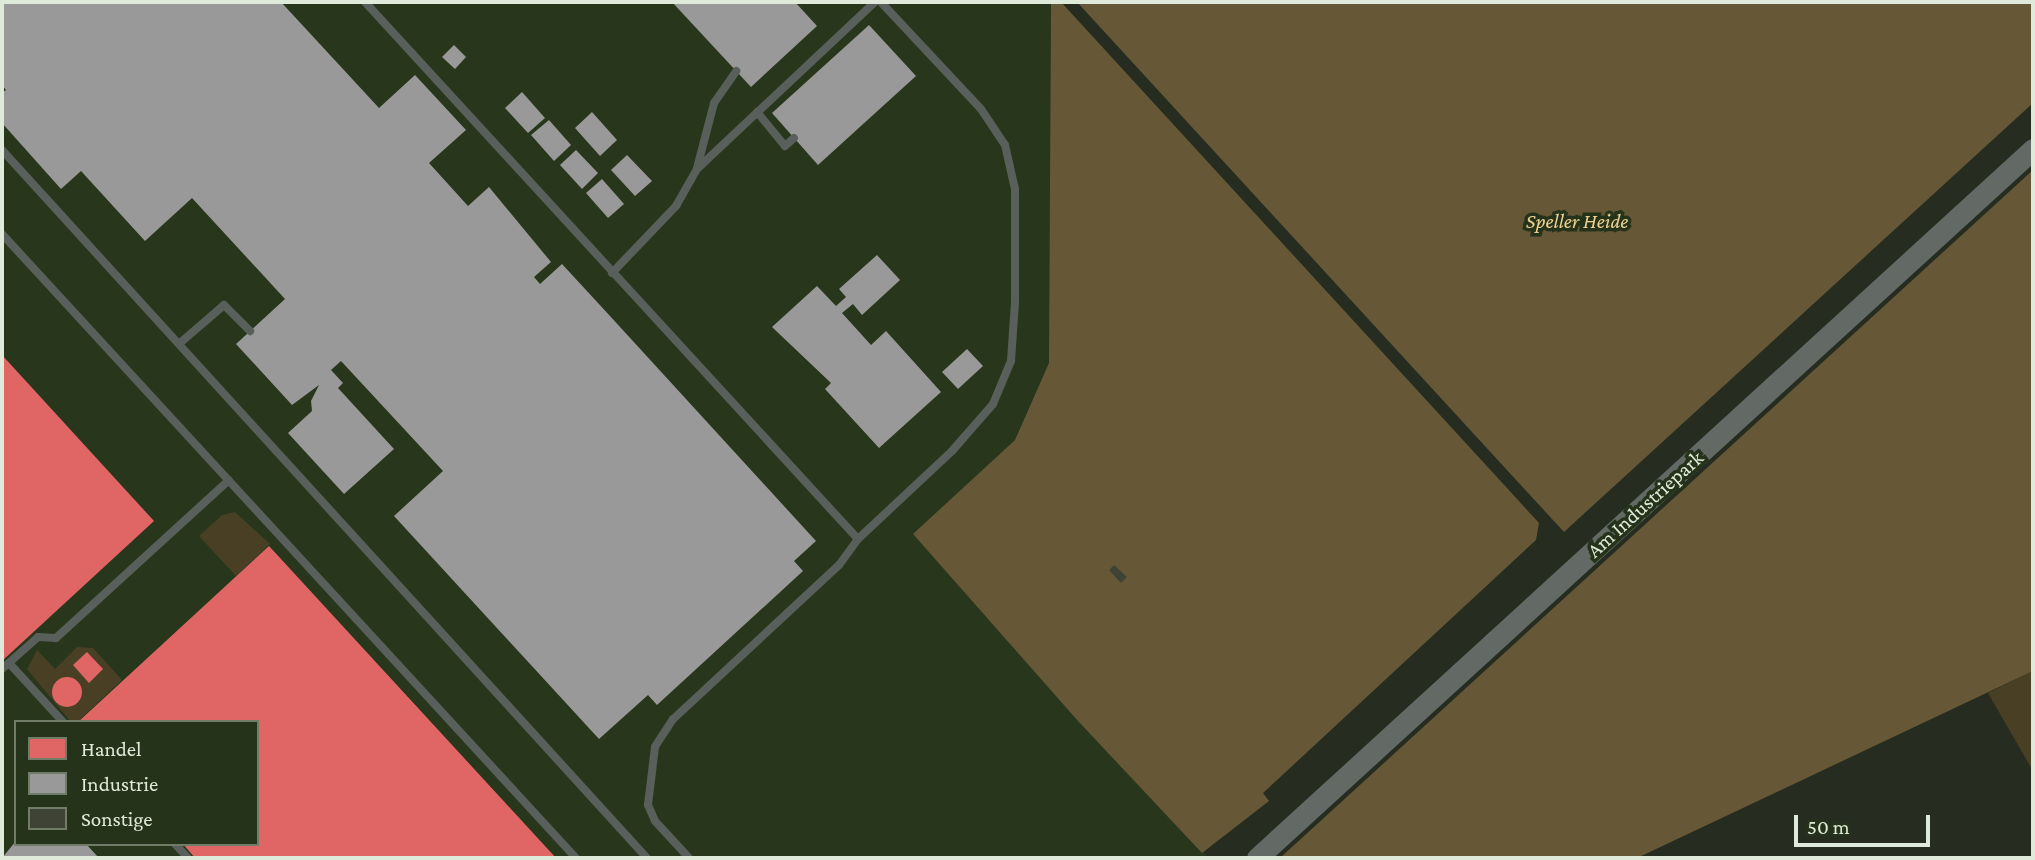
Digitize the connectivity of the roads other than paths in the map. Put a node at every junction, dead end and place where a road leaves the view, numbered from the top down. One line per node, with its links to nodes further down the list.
1 (365, 2): 11 (lane)
2 (875, 2): 5 (lane)
3 (881, 2): 15 (lane)
4 (736, 72): 9 (lane)
5 (757, 112): 6 (lane); 9 (lane)
6 (794, 138)
7 (2, 149): 13 (lane)
8 (2033, 149): 21 (street, Am Industriepark)
9 (697, 169): 11 (lane)
10 (2, 234): 14 (lane)
11 (612, 273): 15 (lane)
12 (250, 331): 13 (lane)
13 (180, 343): 19 (lane)
14 (229, 480): 16 (lane); 18 (lane)
15 (858, 539): 20 (lane)
16 (5, 666): 17 (lane)
17 (61, 720)
18 (576, 858)
19 (647, 858)
20 (689, 858)
21 (1257, 858)

